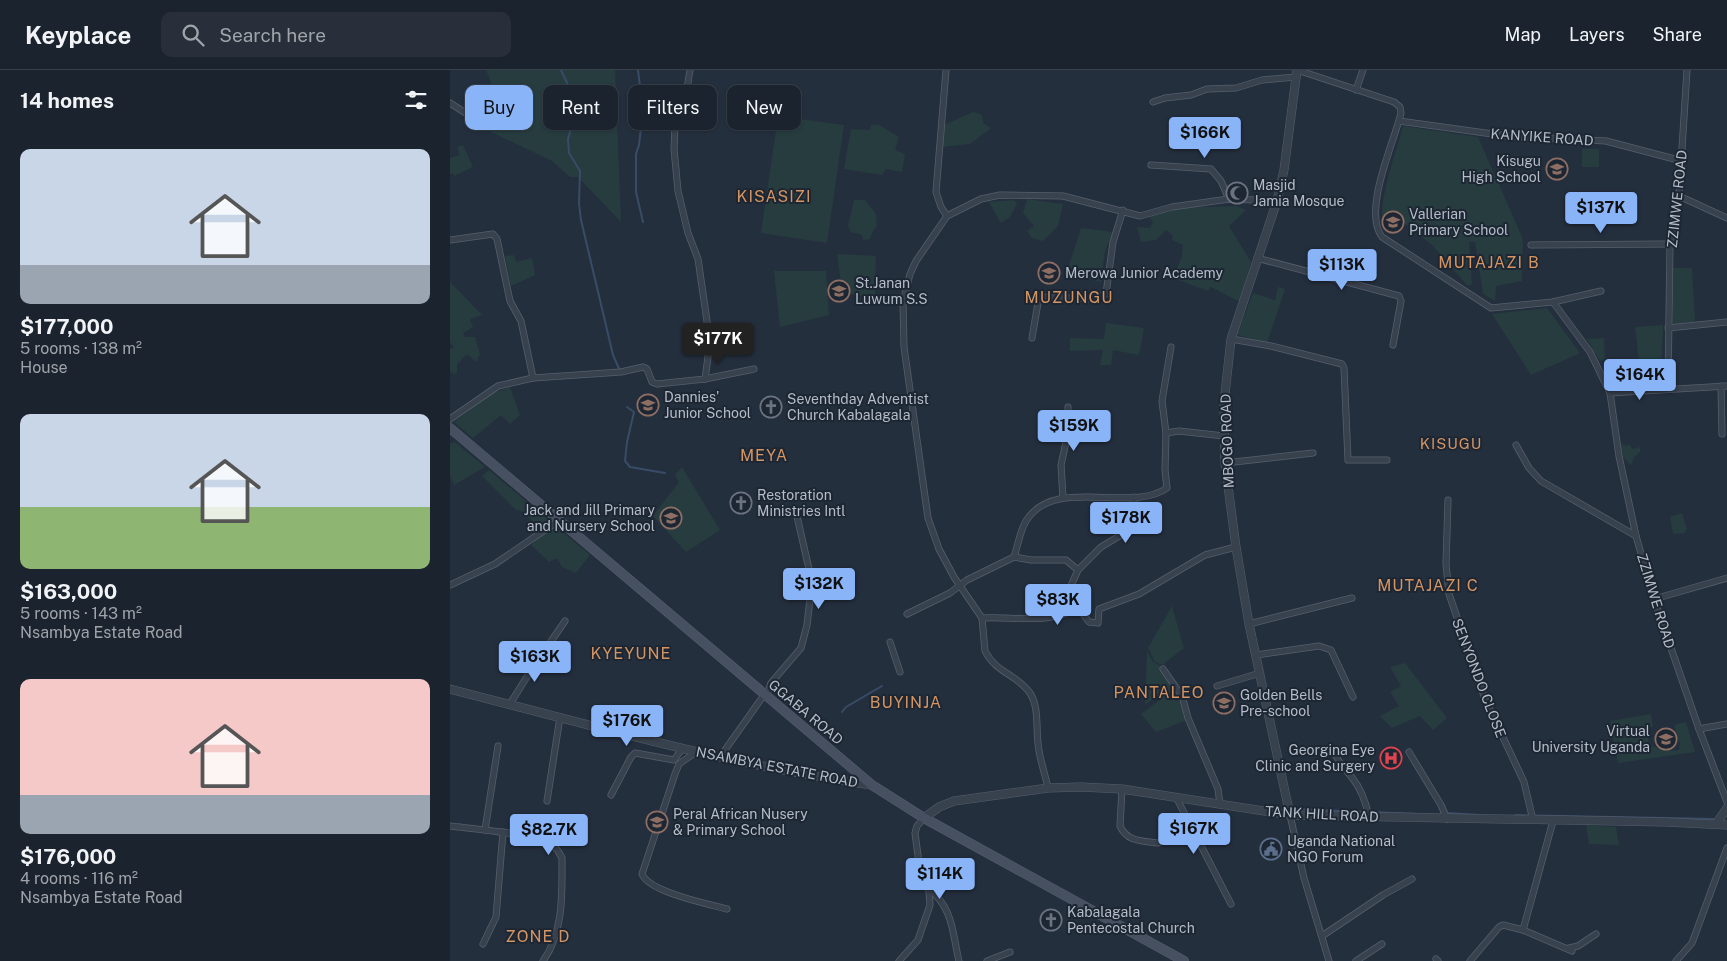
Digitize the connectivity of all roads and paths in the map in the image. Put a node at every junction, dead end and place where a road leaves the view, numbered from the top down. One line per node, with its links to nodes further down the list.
1 (690, 70): 33 (street)
2 (946, 70): 17 (street)
3 (1363, 70): 6 (street)
4 (1687, 70): 11 (street, ZZIMWE ROAD)
5 (1297, 72): 6 (street); 7 (street); 15 (street, MBOGO ROAD)
6 (1356, 90): 10 (street)
7 (1153, 102)
8 (450, 103): 9 (street)
9 (465, 113)
10 (1399, 121): 11 (street, KANYIKE ROAD); 24 (street)
11 (1682, 161): 13 (street, ZZIMWE ROAD)
12 (1151, 165): 14 (street)
13 (1679, 196): 18 (street); 20 (street, ZZIMWE ROAD)
14 (1229, 199): 15 (street); 16 (street)
15 (1277, 201): 22 (street, MBOGO ROAD)
16 (1123, 210): 17 (street); 27 (street)
17 (948, 216): 58 (street)
18 (1727, 218)
19 (450, 240): 32 (street)
20 (1670, 244): 21 (street); 26 (street, ZZIMWE ROAD)
21 (1532, 245)
22 (1257, 258): 28 (street, MBOGO ROAD); 29 (street)
23 (1601, 292): 24 (street)
24 (1553, 302): 36 (street, ZZIMWE ROAD)
25 (1727, 322): 26 (street)
26 (1668, 328): 35 (street, ZZIMWE ROAD)
27 (1032, 338)
28 (1231, 340): 42 (street, MBOGO ROAD); 45 (street)
29 (1393, 345)
30 (1171, 348): 40 (street)
31 (754, 369): 33 (street)
32 (533, 378): 33 (street); 38 (street)
33 (705, 379)
34 (1724, 386): 35 (street); 41 (street)
35 (1668, 389): 36 (street)
36 (1610, 393): 52 (street, ZZIMWE ROAD)
37 (1068, 408): 48 (street)
38 (450, 419)
39 (450, 428): 51 (main road, GGABA ROAD)
40 (1166, 433): 42 (street); 47 (street)
41 (1722, 434)
42 (1224, 436): 46 (street, MBOGO ROAD)
43 (1516, 445): 52 (street)
44 (1313, 453): 46 (street)
45 (1387, 460)
46 (1225, 463): 53 (street, MBOGO ROAD)
47 (1134, 497): 48 (street); 55 (street)
48 (1063, 498): 54 (street)
49 (1448, 500): 100 (street, SENYONDO CLOSE)
50 (796, 512): 73 (street)
51 (558, 522): 57 (street); 73 (main road, GGABA ROAD)
52 (1636, 536): 60 (street, ZZIMWE ROAD)
53 (1236, 547): 61 (street); 65 (street, MBOGO ROAD)
54 (1014, 557): 55 (street); 58 (street)
55 (1078, 570): 61 (street)
56 (1727, 578): 60 (street)
57 (450, 585)
58 (961, 586): 62 (street); 63 (street)
59 (1352, 598): 65 (street)
60 (1654, 598): 78 (street, ZZIMWE ROAD)
61 (1077, 606): 63 (street)
62 (907, 614)
63 (982, 618): 88 (street)
64 (565, 621): 75 (street)
65 (1248, 624): 67 (street, MBOGO ROAD)
66 (890, 642): 69 (street)
67 (1256, 655): 70 (street, MBOGO ROAD); 74 (street)
68 (1163, 669): 94 (street)
69 (900, 672)
70 (1260, 673): 71 (street); 96 (street, MBOGO ROAD)
71 (1217, 686)
72 (450, 688): 75 (street, NSAMBYA ESTATE ROAD)
73 (765, 696): 84 (street); 87 (main road, GGABA ROAD)
74 (1353, 697)
75 (510, 704): 76 (street, NSAMBYA ESTATE ROAD)
76 (560, 718): 80 (street, NSAMBYA ESTATE ROAD); 92 (street)
77 (1727, 724): 78 (street)
78 (1699, 729): 85 (street, ZZIMWE ROAD)
79 (498, 746): 105 (street)
80 (682, 749): 81 (street, NSAMBYA ESTATE ROAD); 90 (street)
81 (696, 752): 84 (street, NSAMBYA ESTATE ROAD); 112 (street)
82 (1334, 752): 97 (street)
83 (1409, 752): 99 (street)
84 (720, 757): 87 (street, NSAMBYA ESTATE ROAD)
85 (1720, 784): 86 (street); 93 (street, ZZIMWE ROAD)
86 (1727, 784)
87 (872, 785): 98 (main road, GGABA ROAD)
88 (1048, 788): 89 (street, TANK HILL ROAD); 98 (street, TANK HILL ROAD)
89 (1122, 789): 91 (street, TANK HILL ROAD); 107 (street)
90 (611, 796)
91 (1176, 797): 94 (street, TANK HILL ROAD); 111 (street)
92 (547, 801)
93 (1727, 802)
94 (1220, 804): 96 (street, TANK HILL ROAD)
95 (1727, 808): 102 (street)
96 (1290, 815): 97 (street, TANK HILL ROAD); 115 (street)
97 (1369, 817): 99 (street, TANK HILL ROAD)
98 (924, 818): 110 (street); 123 (main road, GGABA ROAD)
99 (1447, 819): 100 (street, TANK HILL ROAD)
100 (1533, 820): 101 (street, TANK HILL ROAD)
101 (1554, 821): 102 (street, TANK HILL ROAD); 113 (street)
102 (1716, 824): 103 (street, TANK HILL ROAD)
103 (1727, 825)
104 (450, 826): 105 (street)
105 (484, 830): 106 (street)
106 (503, 832): 116 (street); 119 (street)
107 (1158, 843)
108 (1727, 848): 127 (street)
109 (1412, 879): 115 (street)
110 (928, 888): 120 (street); 121 (street)
111 (1231, 904)
112 (727, 909)
113 (1523, 930): 114 (street); 126 (street)
114 (1596, 934)
115 (1322, 936): 124 (street)
116 (483, 944)
117 (1382, 944): 125 (street)
118 (1010, 952): 122 (street)
119 (543, 961)
120 (900, 961)
121 (959, 961)
122 (987, 961)
123 (1184, 961)
124 (1329, 961)
125 (1356, 961)
126 (1470, 961)
127 (1676, 961)

